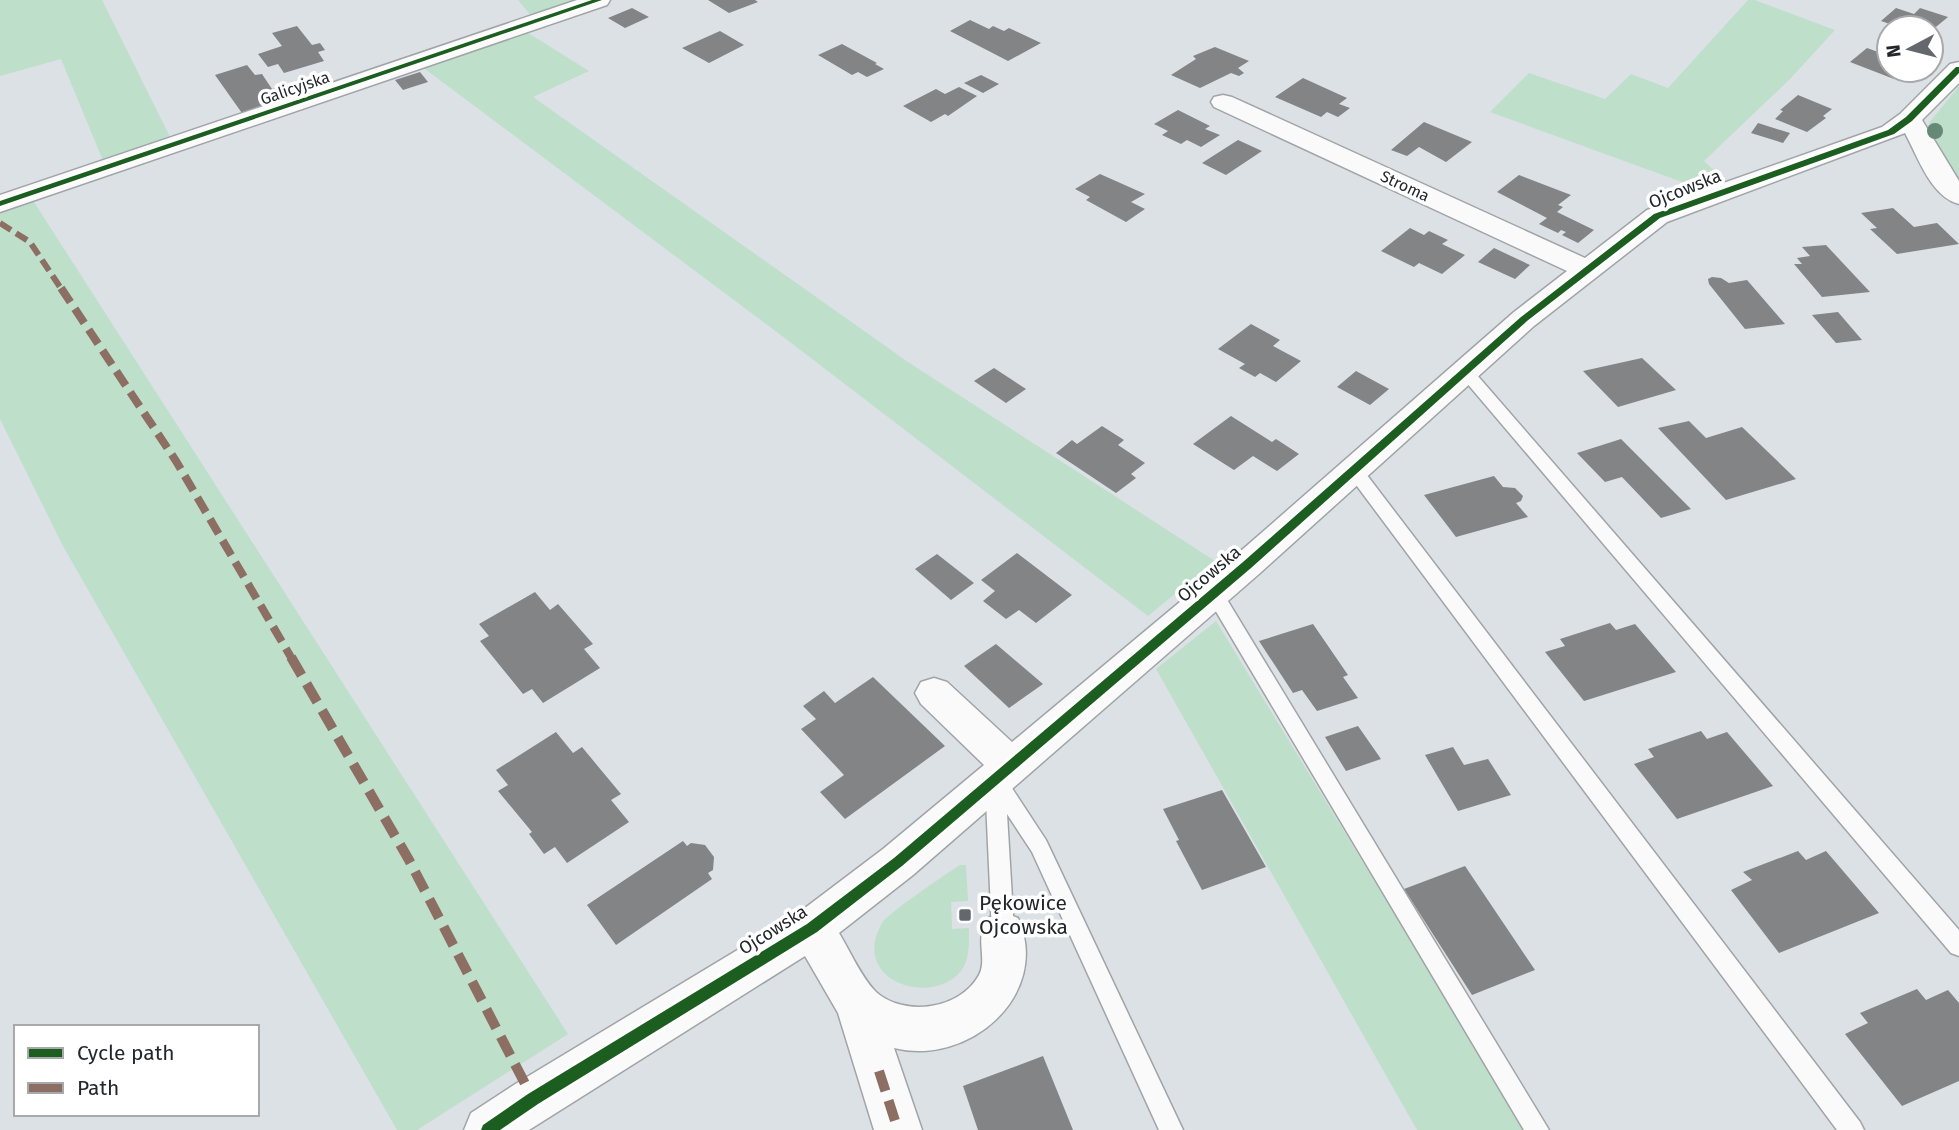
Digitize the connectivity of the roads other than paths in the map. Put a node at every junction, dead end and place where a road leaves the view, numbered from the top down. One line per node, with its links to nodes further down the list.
1 (599, 0): 6 (street, Galicyjska)
2 (1959, 69): 4 (street, Ojcowska)
3 (1223, 102): 7 (street, Stroma)
4 (1909, 119): 5 (street); 7 (street, Ojcowska)
5 (1959, 196)
6 (0, 204)
7 (1588, 270): 8 (street, Ojcowska)
8 (1465, 371): 9 (street, Ojcowska); 15 (lane)
9 (1354, 470): 10 (street, Ojcowska); 21 (lane)
10 (1214, 593): 12 (street, Ojcowska); 20 (lane)
11 (934, 693): 12 (street)
12 (1003, 772): 13 (street, Ojcowska); 14 (lane); 19 (lane)
13 (811, 928): 16 (street); 17 (street, Ojcowska)
14 (1003, 932): 16 (street)
15 (1959, 946)
16 (858, 1005): 18 (street)
17 (488, 1130)
18 (898, 1130)
19 (1171, 1130)
20 (1537, 1130)
21 (1852, 1130)

